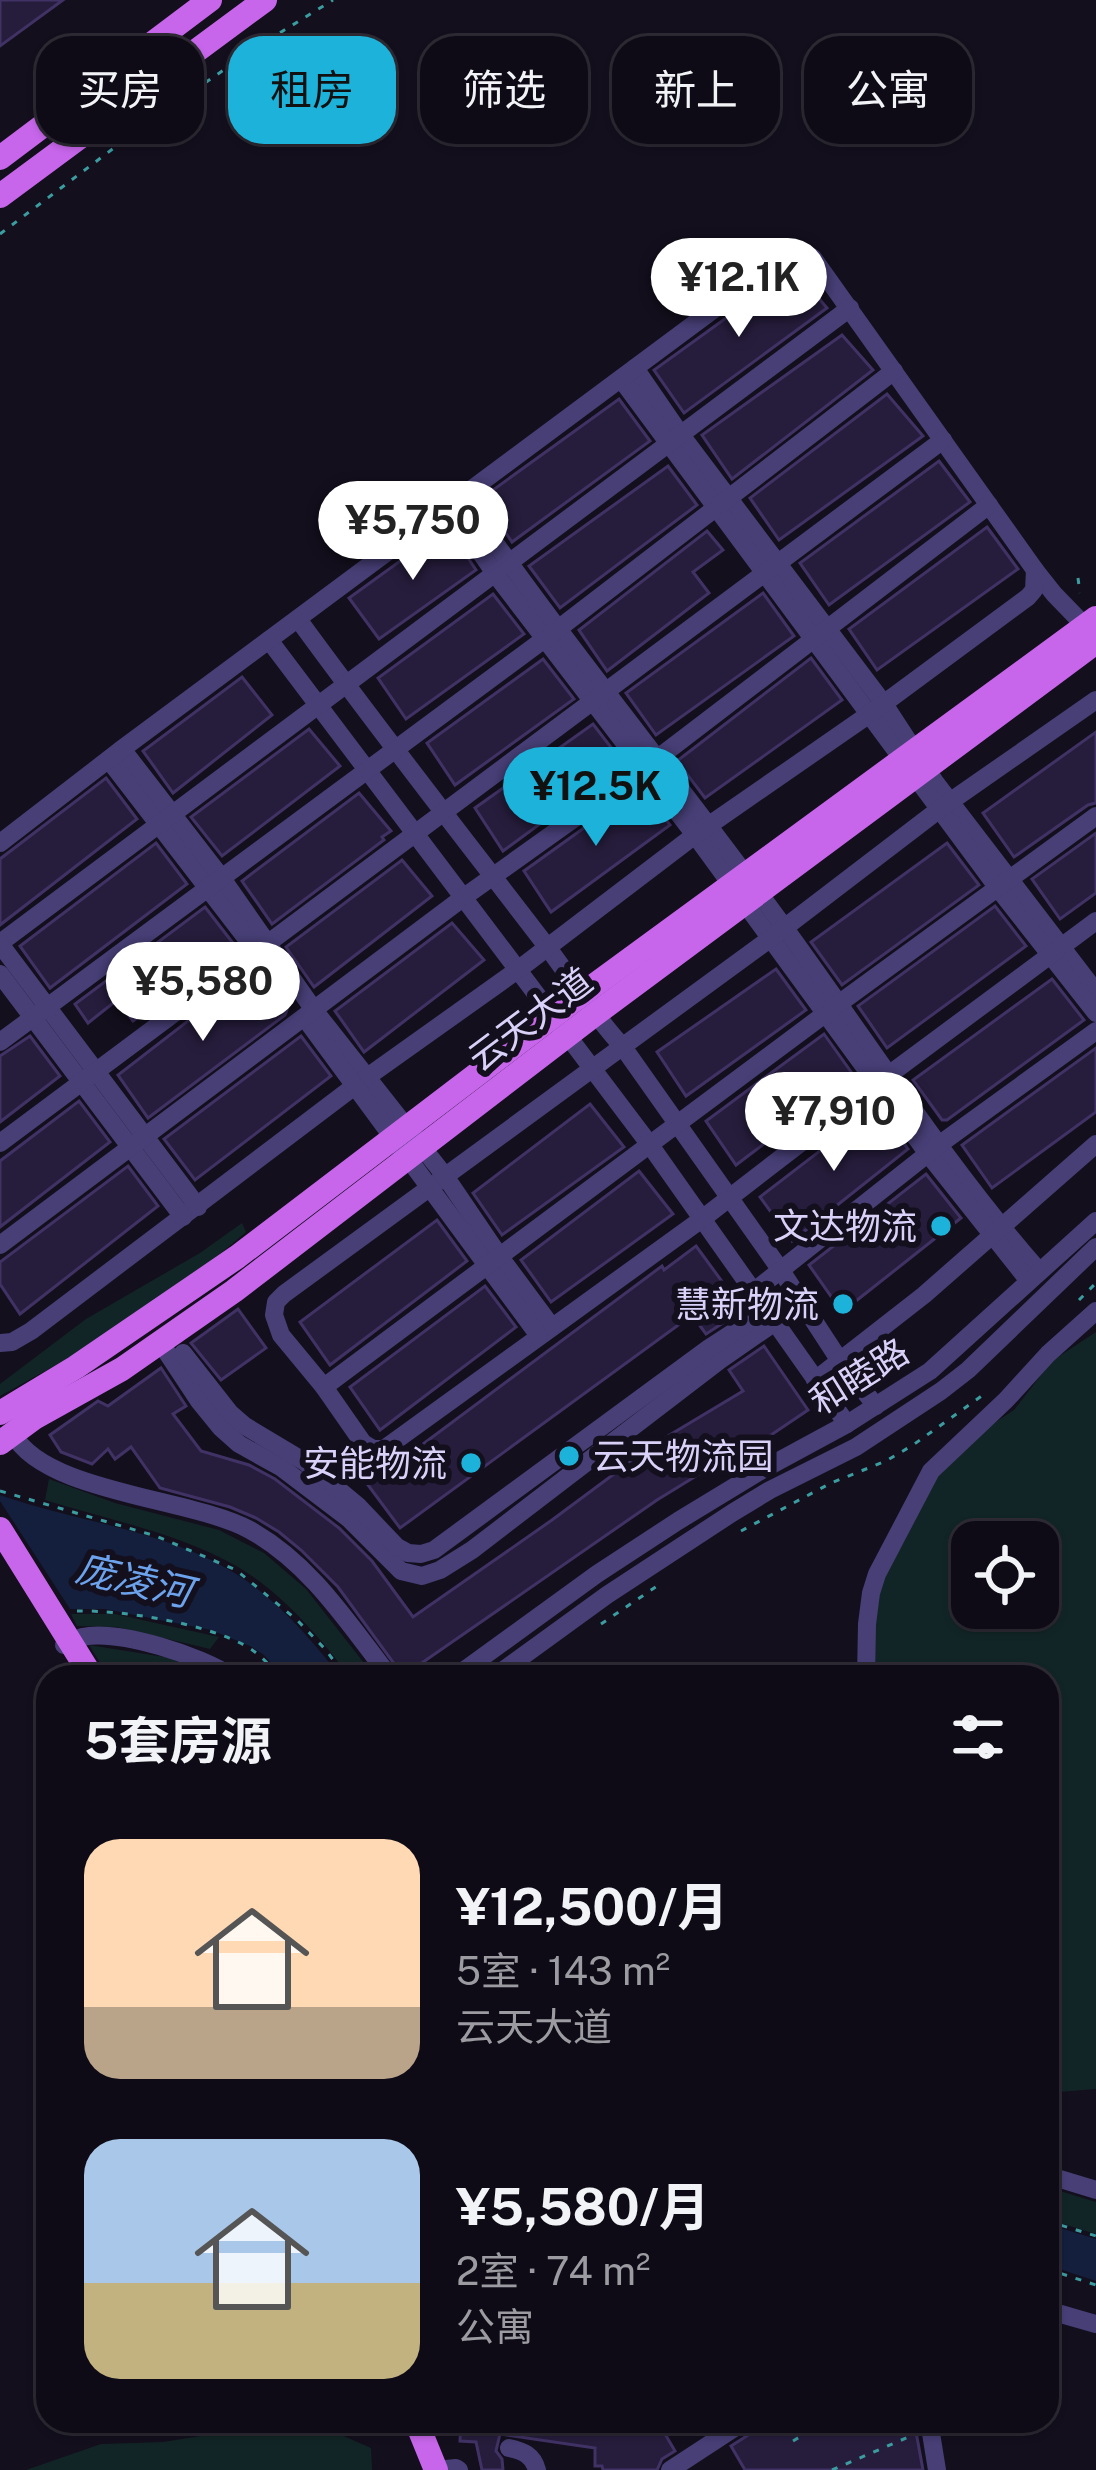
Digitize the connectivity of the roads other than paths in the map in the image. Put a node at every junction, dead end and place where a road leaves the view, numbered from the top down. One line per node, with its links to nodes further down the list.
1 (266, 0): 4 (main road)
2 (202, 2): 3 (main road)
3 (0, 158)
4 (0, 196)
5 (850, 308): 6 (street); 7 (street); 8 (street)
6 (894, 371): 9 (street); 11 (street)
7 (628, 373): 8 (street); 10 (street)
8 (675, 440): 11 (street); 14 (street)
9 (943, 440): 12 (street); 13 (street)
10 (456, 502): 14 (street); 16 (street)
11 (723, 503): 13 (street); 17 (street)
12 (988, 505): 15 (street); 18 (street)
13 (771, 566): 18 (street); 22 (street)
14 (503, 570): 17 (street); 21 (street)
15 (1036, 570): 19 (street); 25 (street)
16 (298, 619): 20 (street); 21 (street)
17 (552, 633): 22 (street); 26 (street)
18 (820, 633): 25 (street); 28 (street)
19 (1093, 635): 29 (main road, 云天大道)
20 (269, 640): 24 (street); 27 (street)
21 (346, 684): 24 (street); 26 (street)
22 (598, 697): 28 (street); 32 (street)
23 (1096, 700): 31 (street)
24 (317, 705): 30 (street); 34 (street)
25 (878, 709): 29 (street); 35 (street)
26 (395, 749): 30 (street); 32 (street)
27 (115, 754): 34 (street); 37 (street)
28 (650, 763): 35 (street); 38 (street)
29 (915, 763): 31 (street); 41 (main road, 云天大道)
30 (368, 770): 36 (street); 39 (street)
31 (946, 805): 40 (street); 44 (street)
32 (442, 812): 36 (street); 38 (street)
33 (1096, 816): 40 (street)
34 (165, 818): 39 (street); 45 (street)
35 (702, 831): 41 (street); 47 (street)
36 (414, 832): 42 (street); 46 (street)
37 (0, 843)
38 (492, 879): 42 (street); 47 (street)
39 (215, 882): 46 (street); 54 (street)
40 (1003, 882): 48 (street); 53 (street)
41 (745, 889): 44 (street); 52 (main road, 云天大道)
42 (464, 897): 49 (street); 55 (street)
43 (1096, 921): 48 (street)
44 (778, 933): 53 (street); 60 (street)
45 (0, 944): 54 (street)
46 (261, 947): 55 (street); 62 (street)
47 (548, 947): 49 (street); 52 (street)
48 (1055, 951): 51 (street); 56 (street); 63 (street)
49 (519, 969): 57 (street); 64 (street)
50 (0, 974): 54 (street)
51 (1096, 992)
52 (588, 1005): 57 (main road, 云天大道); 60 (street)
53 (831, 1009): 63 (street); 65 (street)
54 (41, 1013): 59 (street); 62 (street)
55 (308, 1013): 64 (street); 68 (street)
56 (1096, 1013)
57 (560, 1026): 61 (street); 66 (main road, 云天大道)
58 (1096, 1030): 71 (street)
59 (0, 1042)
60 (623, 1047): 61 (street); 65 (street)
61 (593, 1067): 70 (street); 72 (street)
62 (88, 1077): 67 (street); 68 (street)
63 (884, 1078): 71 (street); 73 (street)
64 (362, 1081): 66 (street); 74 (street)
65 (677, 1125): 70 (street); 73 (street)
66 (407, 1142): 72 (street); 82 (main road, 云天大道); 96 (main road, 云天大道)
67 (0, 1143)
68 (136, 1143): 74 (street); 78 (street)
69 (1096, 1144): 77 (street)
70 (650, 1145): 75 (street); 80 (street)
71 (934, 1149): 77 (street); 81 (street)
72 (438, 1182): 80 (street); 85 (street)
73 (729, 1198): 75 (street); 81 (street)
74 (190, 1212): 90 (street)
75 (703, 1219): 84 (street); 88 (street)
76 (1096, 1221): 83 (street, 和睦路)
77 (997, 1231): 83 (street); 91 (street)
78 (0, 1245)
79 (1096, 1247): 104 (street, 和睦路)
80 (493, 1262): 88 (street); 93 (street)
81 (782, 1272): 84 (street); 91 (street)
82 (255, 1274): 85 (street); 89 (main road, 云天大道)
83 (1034, 1276): 94 (street, 和睦路)
84 (753, 1292): 87 (street)
85 (276, 1302): 93 (street)
86 (1096, 1311): 105 (street)
87 (770, 1317): 89 (street); 92 (street)
88 (546, 1332): 93 (street)
89 (164, 1340): 96 (main road, 云天大道)
90 (0, 1343)
91 (840, 1360): 92 (street); 94 (street)
92 (814, 1379): 95 (street)
93 (324, 1388)
94 (877, 1406): 95 (street, 和睦路)
95 (847, 1424): 103 (street, 和睦路)
96 (4, 1430): 102 (street)
97 (0, 1528): 99 (main road)
98 (0, 1546): 99 (main road)
99 (66, 1633): 100 (main road); 101 (street)
100 (82, 1665)
101 (212, 1665)
102 (381, 1665)
103 (469, 1665)
104 (511, 1665)
105 (866, 1665)
106 (1059, 2179): 107 (street)
107 (1096, 2190)
108 (1059, 2313): 109 (street)
109 (1096, 2324)
110 (426, 2433): 114 (main road)
111 (727, 2433): 116 (street)
112 (931, 2433): 117 (street)
113 (509, 2448): 115 (street)
114 (445, 2470)
115 (537, 2470)
116 (670, 2470)
117 (937, 2470)

